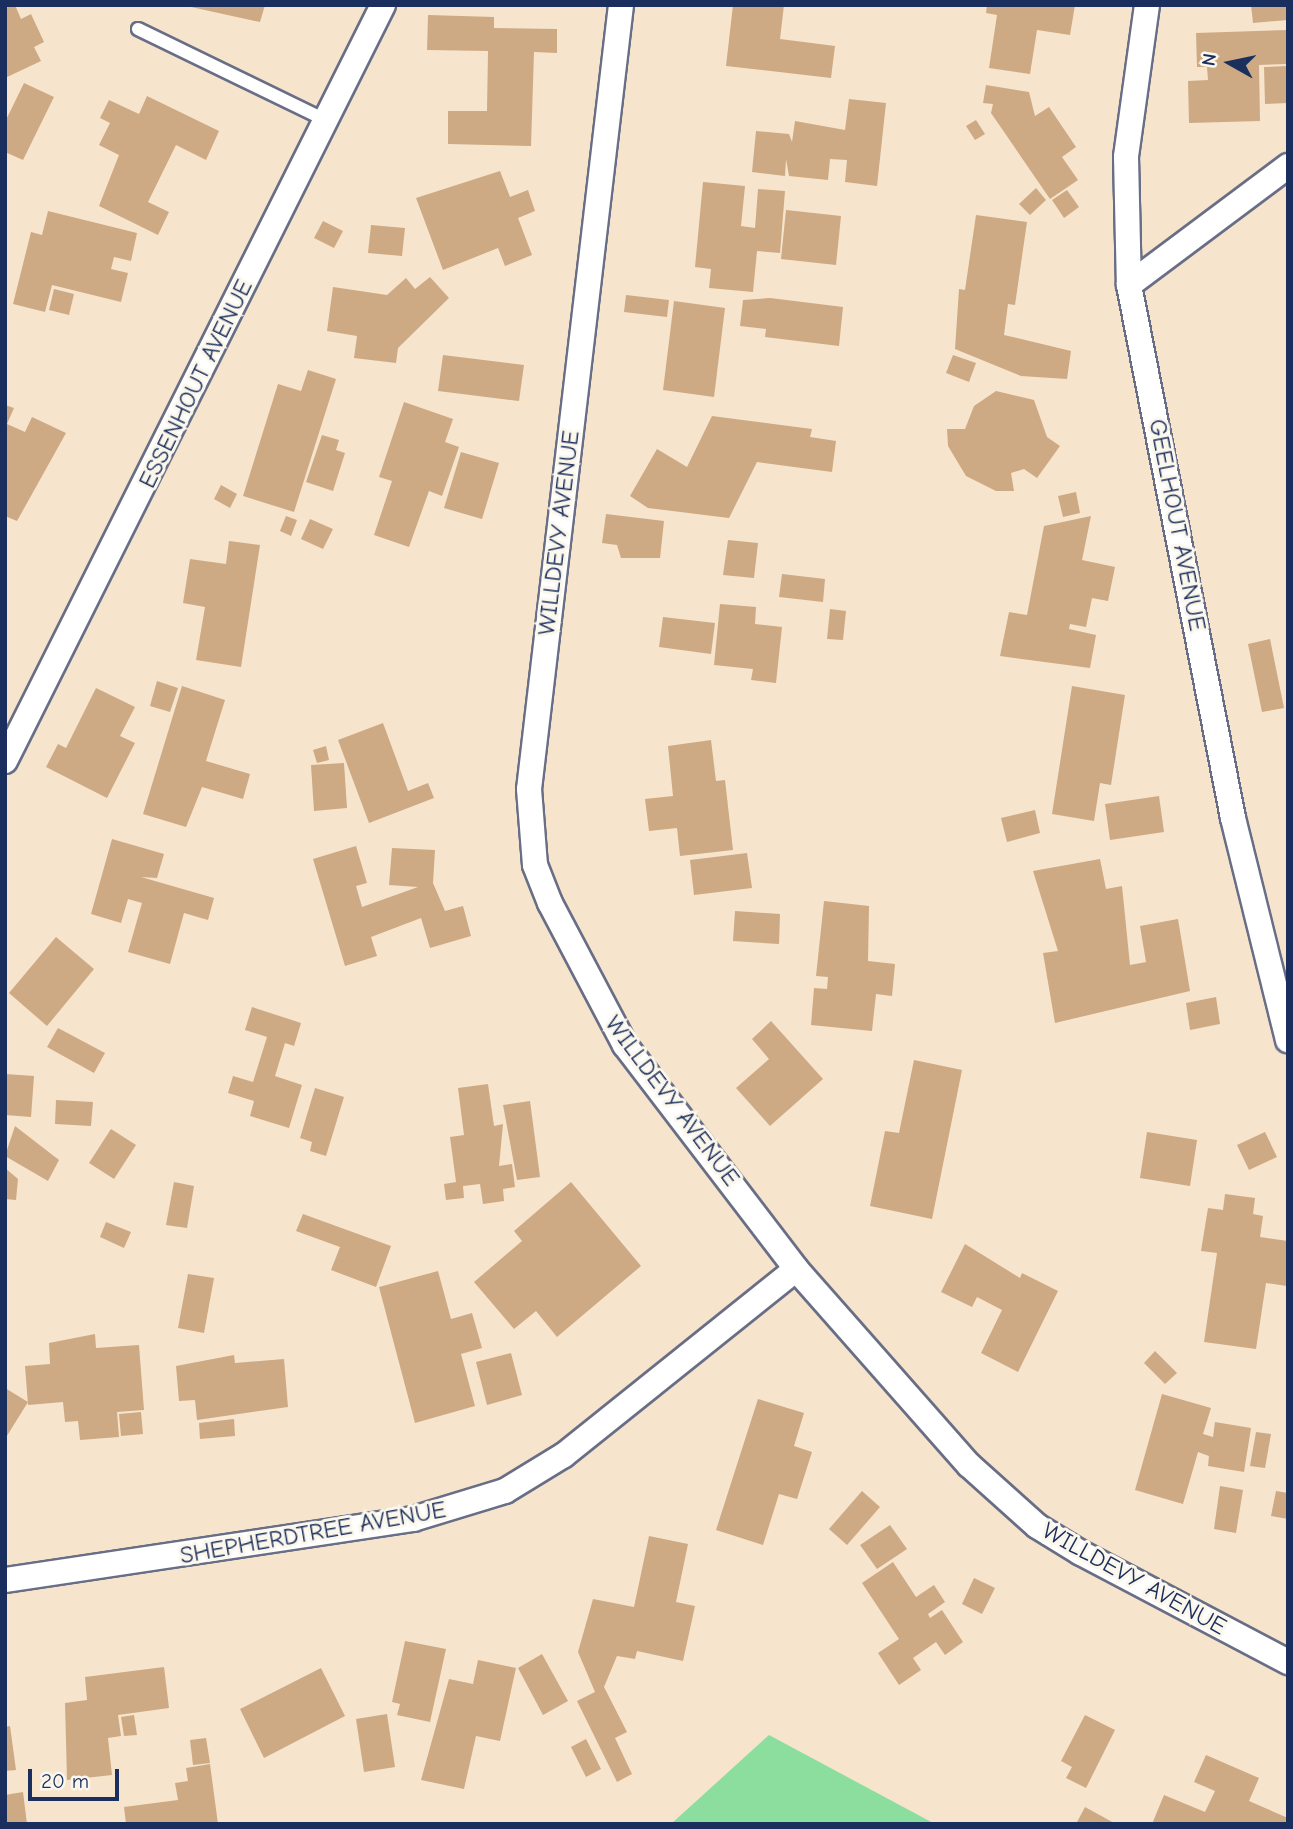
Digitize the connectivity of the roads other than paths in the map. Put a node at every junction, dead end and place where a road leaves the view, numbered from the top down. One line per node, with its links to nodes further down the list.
1 (383, 5): 5 (street, ESSENHOUT AVENUE)
2 (621, 5): 10 (street, WILLDEVY AVENUE)
3 (1147, 5): 7 (street, GEELHOUT AVENUE)
4 (138, 29): 5 (lane)
5 (325, 120): 8 (street, ESSENHOUT AVENUE)
6 (1288, 166): 7 (street)
7 (1129, 285): 9 (street, GEELHOUT AVENUE)
8 (5, 761)
9 (1288, 1040)
10 (796, 1269): 11 (street, SHEPHERDTREE AVENUE); 12 (street, WILLDEVY AVENUE)
11 (5, 1580)
12 (1288, 1661)

